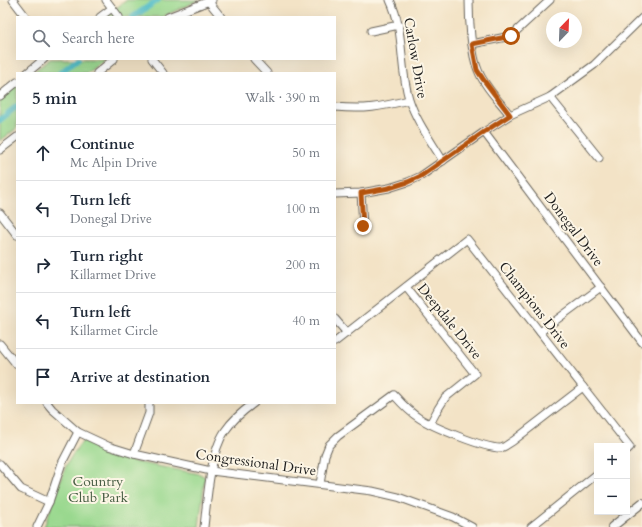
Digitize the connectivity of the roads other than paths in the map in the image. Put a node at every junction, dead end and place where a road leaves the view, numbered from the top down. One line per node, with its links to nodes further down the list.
1 (13, 0): 8 (street)
2 (106, 0): 7 (street)
3 (390, 0): 14 (street, Carlow Drive)
4 (469, 0): 16 (street)
5 (550, 0): 16 (street)
6 (210, 1): 11 (street); 12 (street)
7 (112, 8): 9 (street); 10 (street)
8 (25, 16)
9 (101, 16)
10 (118, 16)
11 (171, 16)
12 (220, 16)
13 (642, 18): 27 (street)
14 (399, 25): 15 (street); 28 (street, Carlow Drive)
15 (371, 31)
16 (472, 44): 30 (street)
17 (43, 60): 21 (street)
18 (113, 60): 22 (street)
19 (153, 60): 23 (street)
20 (255, 60): 24 (street)
21 (28, 72)
22 (98, 72)
23 (162, 72)
24 (266, 72)
25 (16, 83): 26 (street)
26 (0, 95)
27 (550, 97): 30 (street); 34 (street)
28 (409, 100): 29 (street); 35 (street, Carlow Drive)
29 (336, 107)
30 (510, 115): 31 (street)
31 (484, 132): 35 (street); 42 (street, Donegal Drive)
32 (16, 138): 33 (street)
33 (0, 150)
34 (599, 158)
35 (443, 161): 36 (street)
36 (361, 193): 37 (street); 39 (street)
37 (336, 194)
38 (0, 213): 40 (street)
39 (363, 226)
40 (16, 234)
41 (406, 287): 44 (street, Champions Drive); 45 (street); 54 (street, Deepdale Drive)
42 (601, 287): 44 (street); 47 (street, Donegal Drive)
43 (336, 320): 45 (street)
44 (540, 332): 50 (street, Champions Drive)
45 (347, 333): 46 (street)
46 (336, 341)
47 (642, 342)
48 (0, 344): 49 (street)
49 (16, 364)
50 (583, 387): 54 (street); 56 (street, Champions Drive)
51 (48, 404): 55 (street, Congressional Drive)
52 (149, 404): 57 (street)
53 (253, 404): 59 (street)
54 (430, 424): 61 (street)
55 (78, 432): 57 (street, Congressional Drive); 62 (street)
56 (625, 443)
57 (134, 454): 59 (street, Congressional Drive)
58 (0, 464): 62 (street)
59 (211, 471): 61 (street, Congressional Drive); 65 (street)
60 (594, 476): 67 (street)
61 (320, 484): 66 (street, Congressional Drive)
62 (49, 502): 64 (street)
63 (642, 503): 68 (main road)
64 (37, 527)
65 (204, 527)
66 (472, 527)
67 (530, 527)
68 (612, 527)

